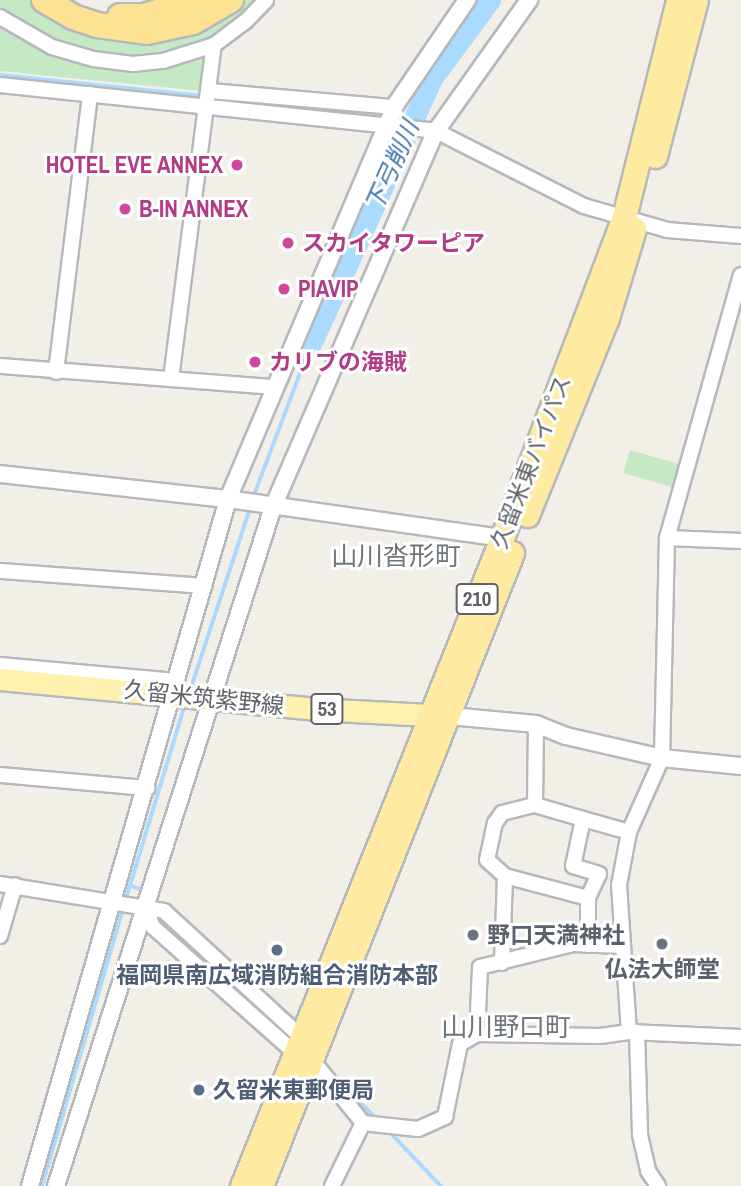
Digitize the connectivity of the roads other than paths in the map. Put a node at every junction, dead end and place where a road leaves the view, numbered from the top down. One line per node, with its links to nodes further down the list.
1 (44, 0): 4 (highway)
2 (70, 0): 3 (highway)
3 (197, 0)
4 (231, 0)
5 (266, 0): 11 (street)
6 (528, 0): 18 (street)
7 (678, 0): 19 (highway, 久留米東バイパス / 210)
8 (696, 0): 19 (highway, 久留米東バイパス / 210)
9 (464, 2): 15 (street)
10 (0, 17): 11 (street)
11 (214, 45): 13 (street)
12 (0, 85): 14 (street)
13 (210, 90): 15 (street); 16 (street)
14 (90, 94): 16 (street); 23 (street)
15 (394, 107): 17 (street)
16 (208, 108): 17 (street); 24 (street)
17 (386, 125): 18 (street); 25 (street)
18 (436, 131): 19 (street); 28 (street)
19 (630, 220): 20 (street); 29 (highway, 久留米東バイパス / 210); 38 (highway, 久留米東バイパス / 210)
20 (741, 236)
21 (741, 275): 30 (street)
22 (0, 366): 23 (street)
23 (56, 372): 24 (street)
24 (171, 379): 25 (street)
25 (274, 387): 27 (street)
26 (0, 474): 27 (street)
27 (228, 499): 28 (street); 33 (street)
28 (273, 507): 29 (street); 37 (street)
29 (502, 538): 38 (highway, 久留米東バイパス / 210)
30 (667, 538): 31 (street); 40 (street)
31 (741, 541)
32 (0, 571): 33 (street)
33 (204, 586): 36 (street)
34 (0, 665): 36 (street)
35 (0, 679): 36 (main road, 久留米筑紫野線 / 53)
36 (175, 687): 37 (main road, 久留米筑紫野線 / 53); 43 (street)
37 (208, 698): 38 (main road, 久留米筑紫野線 / 53); 51 (street)
38 (440, 716): 39 (street); 59 (highway, 久留米東バイパス / 210)
39 (536, 724): 40 (street); 44 (street)
40 (662, 758): 41 (street); 46 (street)
41 (741, 766)
42 (0, 775): 43 (street)
43 (147, 788): 50 (street)
44 (535, 806): 45 (street); 47 (street)
45 (583, 819): 46 (street); 49 (street)
46 (629, 832): 54 (street)
47 (505, 876): 49 (street); 55 (street)
48 (7, 885): 50 (street); 52 (street)
49 (588, 898): 53 (street)
50 (110, 900): 51 (street); 61 (street)
51 (146, 909): 59 (street); 62 (street)
52 (0, 936)
53 (588, 945): 54 (street); 55 (street)
54 (622, 946): 56 (street)
55 (502, 963): 57 (street)
56 (633, 1032): 57 (street); 58 (street); 66 (street)
57 (477, 1034): 60 (street)
58 (741, 1037)
59 (303, 1050): 60 (street); 63 (highway, 久留米東バイパス / 210); 64 (highway, 久留米東バイパス / 210)
60 (363, 1123): 65 (street)
61 (30, 1186)
62 (56, 1186)
63 (242, 1186)
64 (261, 1186)
65 (332, 1186)
66 (658, 1186)

